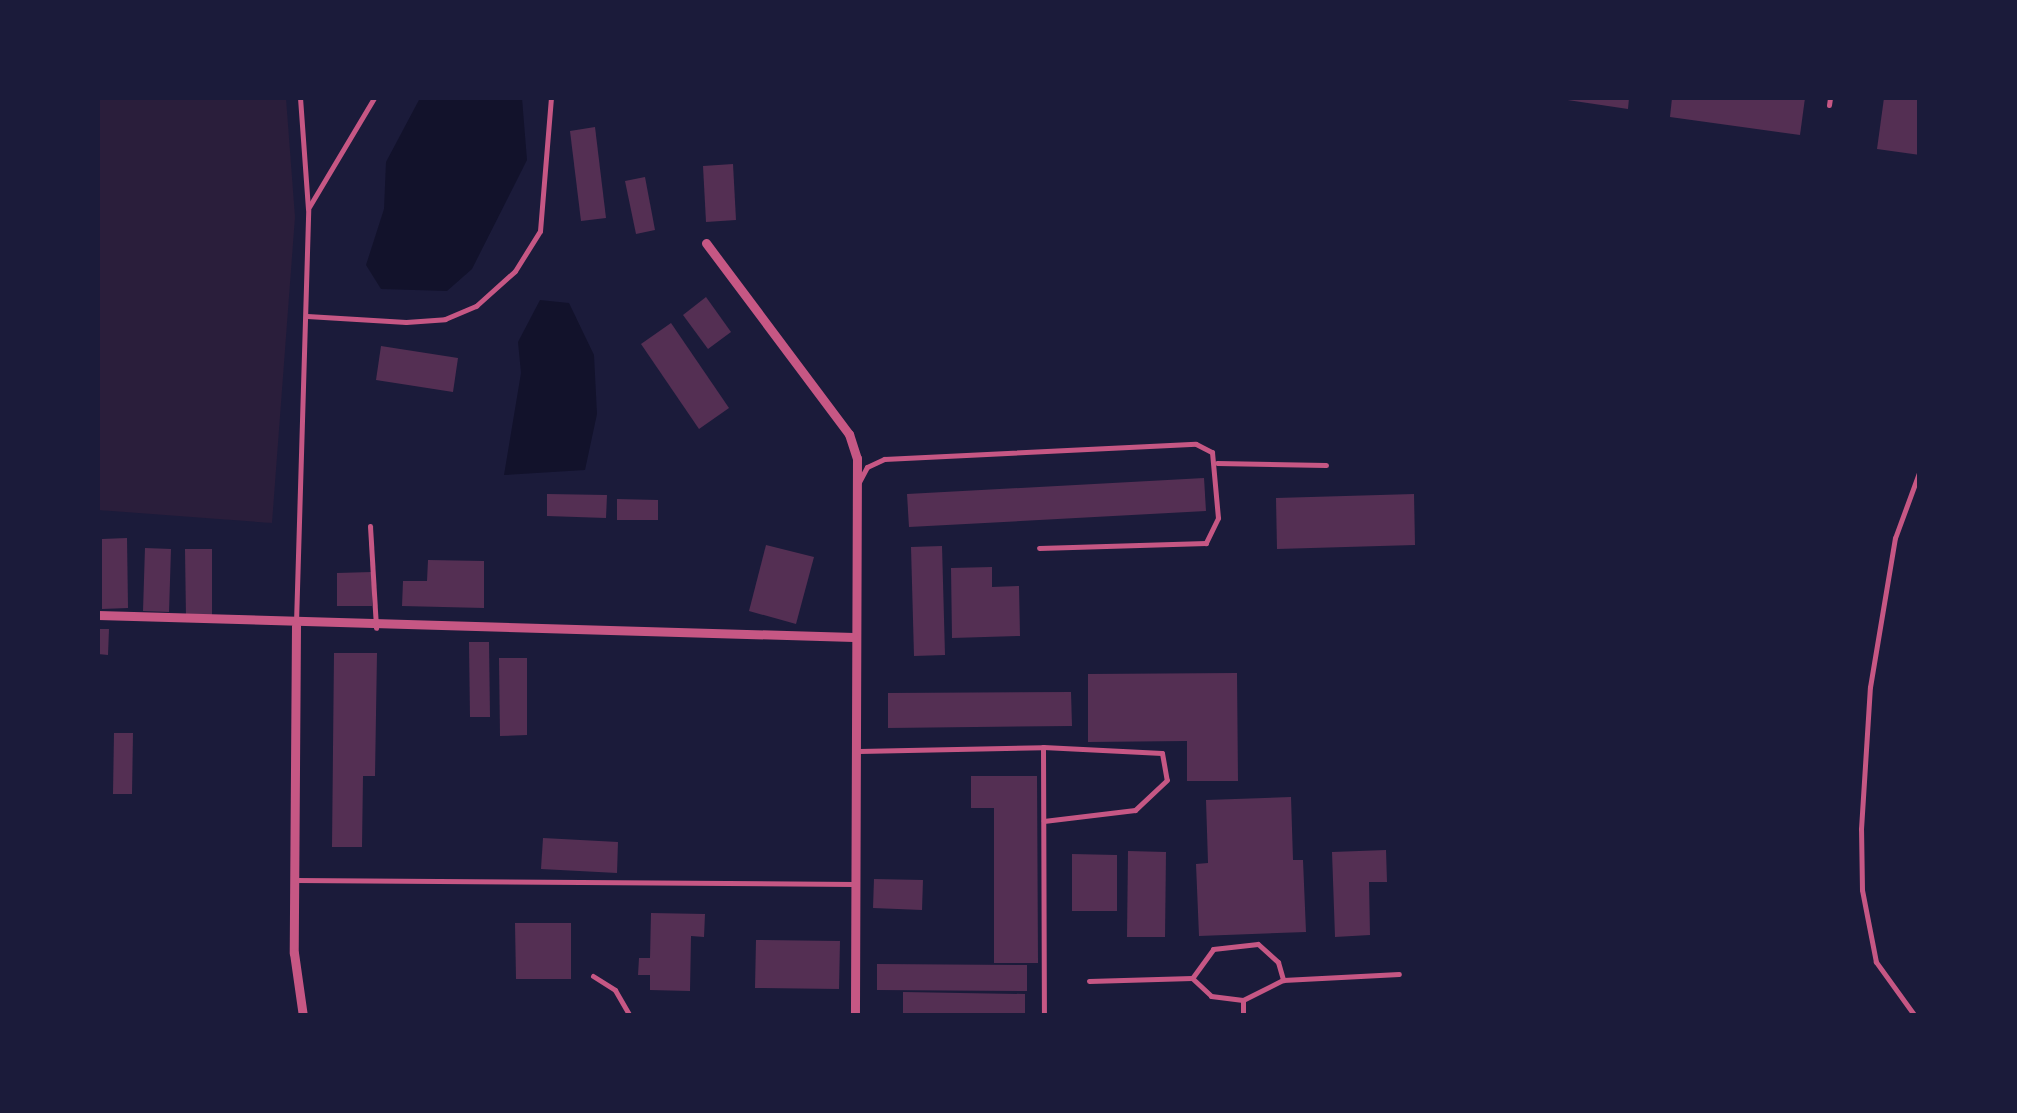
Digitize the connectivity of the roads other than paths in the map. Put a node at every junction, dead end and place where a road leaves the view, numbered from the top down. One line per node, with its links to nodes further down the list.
1 (300, 98): 4 (lane)
2 (374, 98): 4 (lane)
3 (551, 98): 6 (lane)
4 (308, 209): 6 (lane)
5 (706, 243): 10 (street)
6 (306, 316): 14 (lane)
7 (1217, 463): 8 (lane); 10 (lane); 12 (lane)
8 (1326, 465)
9 (1920, 470): 33 (lane)
10 (859, 482): 16 (street)
11 (370, 526): 15 (lane)
12 (1038, 548)
13 (98, 615): 14 (street)
14 (296, 626): 15 (street); 20 (street)
15 (376, 628): 16 (street)
16 (854, 637): 18 (street)
17 (1042, 747): 18 (lane); 19 (lane); 19 (lane)
18 (859, 752): 21 (street)
19 (1044, 820): 31 (lane)
20 (294, 880): 21 (lane); 28 (street)
21 (857, 884): 30 (street)
22 (1399, 974): 25 (lane)
23 (593, 976): 29 (lane)
24 (1192, 978): 25 (lane); 26 (lane); 27 (lane)
25 (1283, 980): 27 (lane)
26 (1089, 981)
27 (1243, 1000): 32 (lane)
28 (303, 1016)
29 (630, 1016)
30 (855, 1016)
31 (1044, 1016)
32 (1243, 1016)
33 (1915, 1016)

